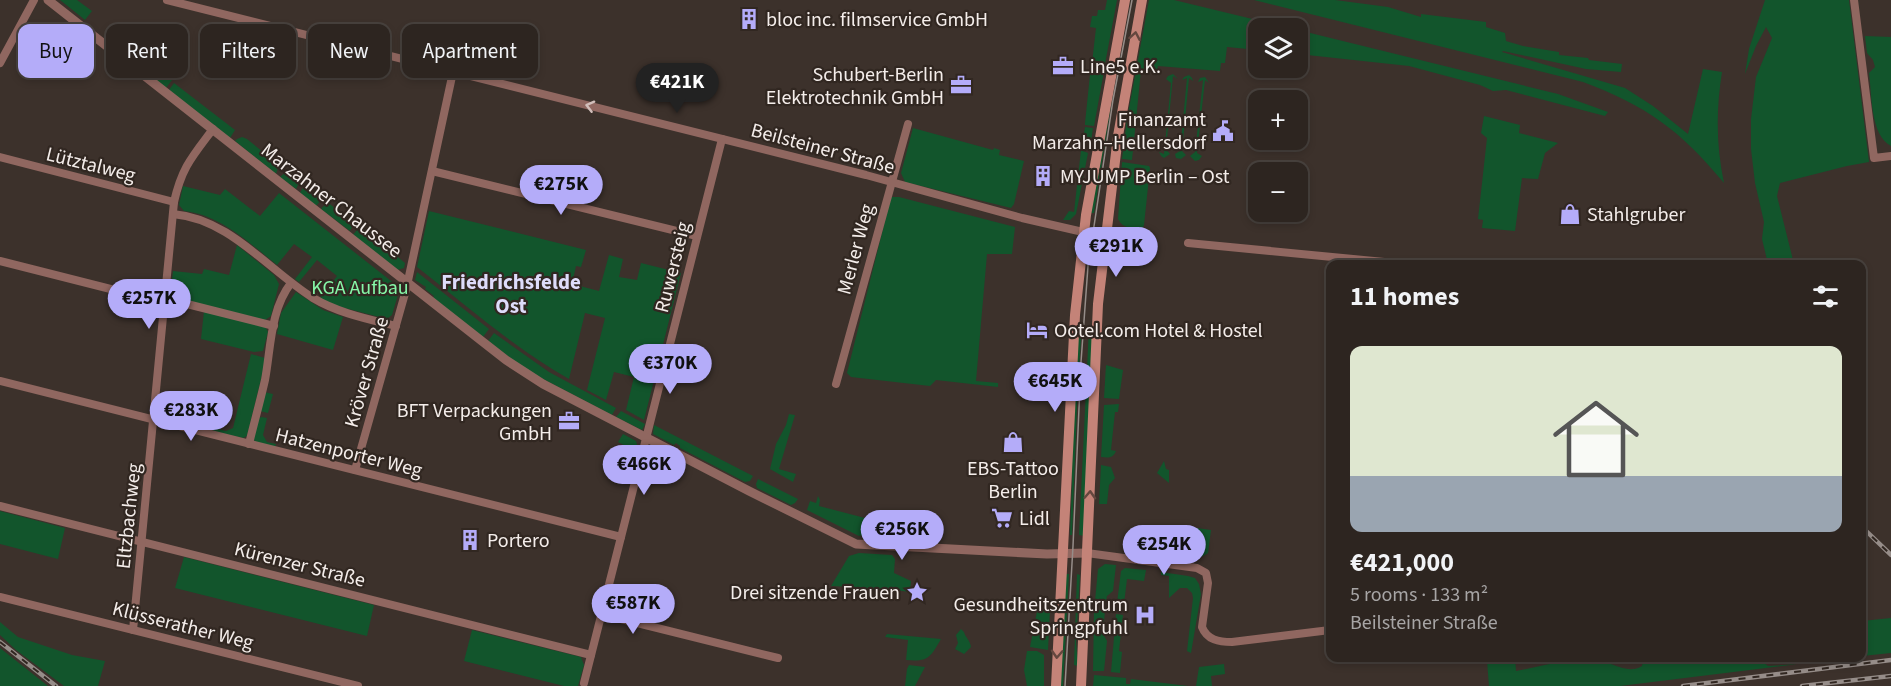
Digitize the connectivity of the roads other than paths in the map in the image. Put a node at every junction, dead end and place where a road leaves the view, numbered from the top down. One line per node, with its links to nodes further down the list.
1 (34, 0): 8 (street)
2 (48, 0): 12 (street, Marzahner Chaussee)
3 (167, 0): 7 (street, Beilsteiner Straße)
4 (1125, 0): 20 (main road)
5 (1142, 0): 21 (main road, one-way to 5)
6 (1854, 0): 14 (street)
7 (402, 59)
8 (0, 63)
9 (452, 78): 16 (street, Kröver Straße)
10 (477, 78): 13 (street, Beilsteiner Straße, one-way to 10)
11 (908, 124): 17 (street, Merler Weg)
12 (213, 129): 18 (street, Eltzbachweg); 28 (street, Marzahner Chaussee)
13 (722, 139): 17 (street, Beilsteiner Straße); 22 (street, Ruwersteig)
14 (1891, 156)
15 (0, 157): 18 (street, Lütztalweg)
16 (432, 171): 22 (street); 28 (street, Kröver Straße)
17 (891, 183): 20 (street, Beilsteiner Straße); 33 (street, Merler Weg)
18 (174, 202): 19 (street, Eltzbachweg)
19 (173, 214): 27 (street); 29 (street, Eltzbachweg)
20 (1083, 232): 21 (street, Beilsteiner Straße); 42 (main road)
21 (1107, 235): 23 (street, Beilsteiner Straße); 41 (main road, one-way to 21)
22 (697, 236): 35 (street, Ruwersteig)
23 (1122, 237)
24 (1188, 243): 25 (street)
25 (1364, 260)
26 (0, 261): 29 (street)
27 (291, 283): 30 (street); 31 (street)
28 (407, 283): 31 (street, Kröver Straße); 35 (street, Marzahner Chaussee)
29 (164, 301): 30 (street); 34 (street, Eltzbachweg)
30 (274, 326): 36 (street)
31 (396, 326): 37 (street, Kröver Straße)
32 (0, 381): 34 (street, Hatzenporter Weg)
33 (836, 384)
34 (154, 419): 36 (street, Hatzenporter Weg); 40 (street, Eltzbachweg)
35 (646, 437): 39 (street, Ruwersteig); 42 (street, Marzahner Chaussee)
36 (249, 444): 37 (street, Hatzenporter Weg)
37 (355, 470): 39 (street, Hatzenporter Weg)
38 (0, 506): 40 (street, Kürenzer Straße)
39 (621, 537): 44 (street, Ruwersteig)
40 (142, 542): 45 (street, Eltzbachweg); 47 (street, Kürenzer Straße)
41 (1087, 553): 42 (street, Marzahner Chaussee); 46 (street, Marzahner Chaussee); 52 (main road)
42 (1063, 554): 51 (main road, one-way to 51)
43 (0, 597): 45 (street, Klüsserather Weg)
44 (601, 614): 47 (street, Ruwersteig); 48 (street)
45 (133, 630): 50 (street, Klüsserather Weg)
46 (1326, 630)
47 (591, 655): 49 (street, Ruwersteig)
48 (778, 658)
49 (584, 683)
50 (358, 686)
51 (1056, 686)
52 (1081, 686)

